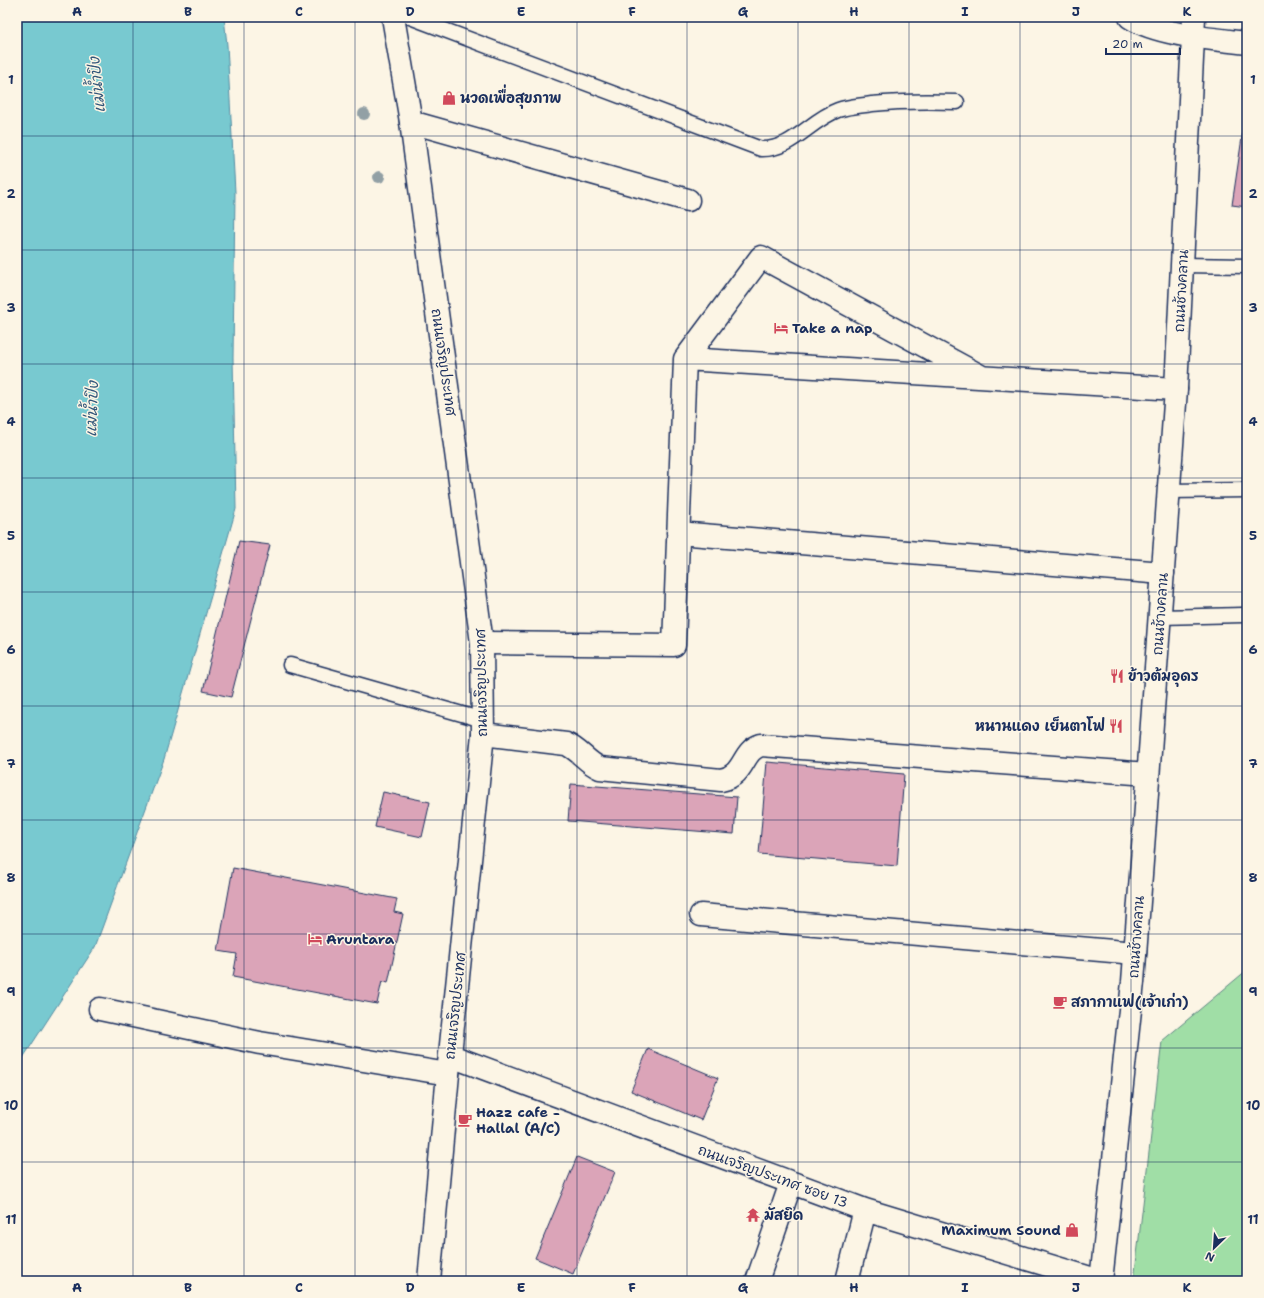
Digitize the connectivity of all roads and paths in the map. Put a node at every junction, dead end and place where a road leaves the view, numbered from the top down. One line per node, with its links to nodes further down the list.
1 (393, 17): 7 (street, ถนนเจริญประเทศ)
2 (410, 17): 6 (lane)
3 (1130, 17): 4 (street)
4 (1193, 27): 5 (street); 9 (street, ถนนช้างคลาน)
5 (1247, 43)
6 (957, 102)
7 (411, 122): 8 (street); 20 (street, ถนนเจริญประเทศ)
8 (688, 200)
9 (1182, 265): 10 (lane); 13 (street, ถนนช้างคลาน)
10 (1247, 266)
11 (685, 359): 12 (street); 12 (street); 16 (street)
12 (982, 377): 13 (street)
13 (1176, 389): 15 (street, ถนนช้างคลาน)
14 (1247, 490): 15 (lane)
15 (1168, 491): 17 (street, ถนนช้างคลาน)
16 (678, 533): 17 (street); 20 (street)
17 (1163, 573): 19 (street, ถนนช้างคลาน)
18 (1243, 615): 19 (lane)
19 (1160, 617): 23 (street, ถนนช้างคลาน)
20 (482, 643): 22 (street, ถนนเจริญประเทศ)
21 (290, 665): 22 (lane)
22 (483, 727): 23 (street); 27 (street, ถนนเจริญประเทศ)
23 (1148, 774): 25 (street, ถนนช้างคลาน)
24 (701, 915): 25 (street)
25 (1135, 953): 33 (street, ถนนช้างคลาน)
26 (100, 1009): 27 (street, ถนนเจริญประเทศ ซอย 13)
27 (449, 1065): 28 (street, ถนนเจริญประเทศ ซอย 13); 30 (street, ถนนเจริญประเทศ)
28 (791, 1183): 29 (street, ถนนเจริญประเทศ ซอย 13); 31 (street)
29 (865, 1210): 32 (street); 33 (street, ถนนเจริญประเทศ ซอย 13)
30 (429, 1281)
31 (757, 1281)
32 (847, 1281)
33 (1101, 1281)

